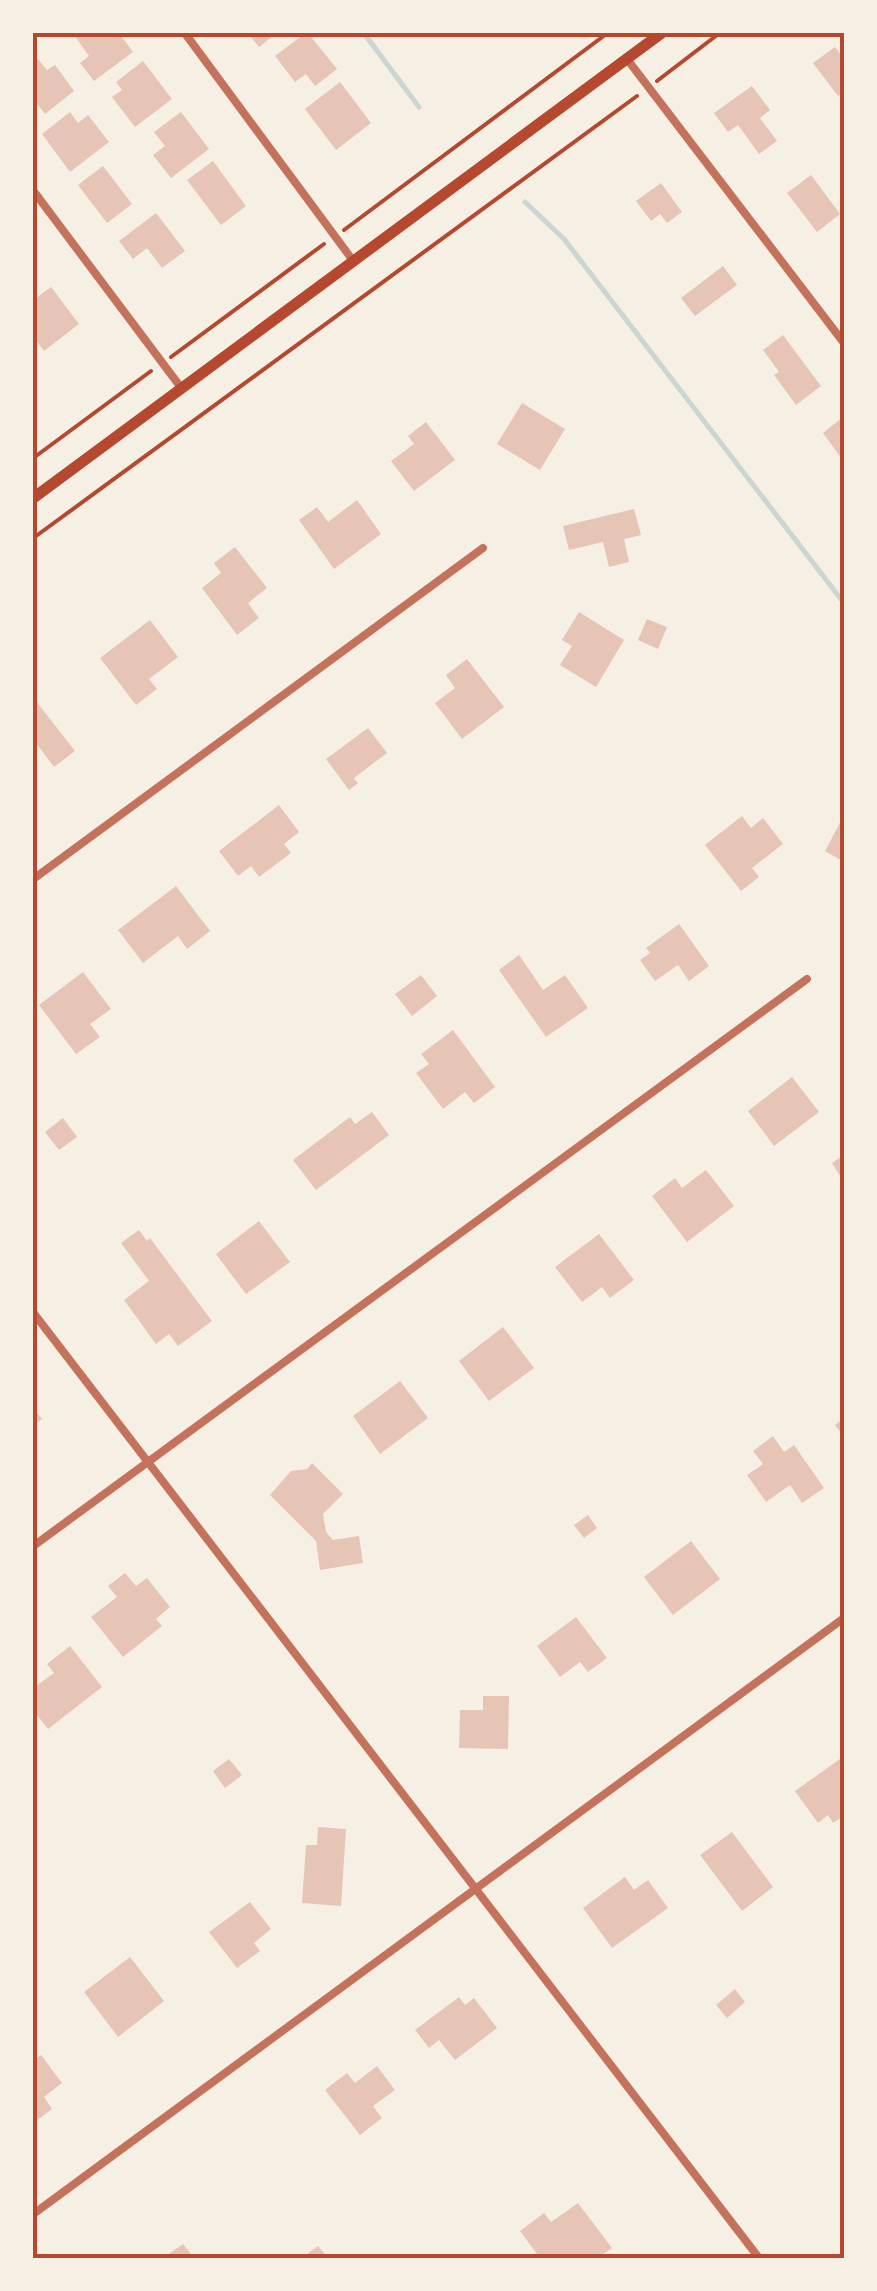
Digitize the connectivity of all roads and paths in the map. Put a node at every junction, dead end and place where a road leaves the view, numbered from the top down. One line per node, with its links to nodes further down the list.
1 (184, 32): 8 (street)
2 (609, 32): 8 (path)
3 (662, 32): 5 (main road)
4 (721, 32): 6 (path)
5 (628, 59): 6 (street); 9 (main road)
6 (649, 87): 10 (street); 15 (path)
7 (32, 188): 11 (street)
8 (335, 236): 9 (street); 11 (path)
9 (354, 262): 12 (main road)
10 (844, 342)
11 (162, 363): 12 (street); 13 (path)
12 (182, 389): 14 (main road)
13 (32, 460)
14 (32, 499)
15 (32, 540)
16 (484, 548): 17 (street)
17 (32, 880)
18 (807, 979): 20 (street)
19 (32, 1311): 20 (street)
20 (147, 1463): 21 (street); 23 (street)
21 (32, 1547)
22 (844, 1618): 23 (street)
23 (476, 1888): 24 (street); 25 (street)
24 (32, 2215)
25 (759, 2258)

